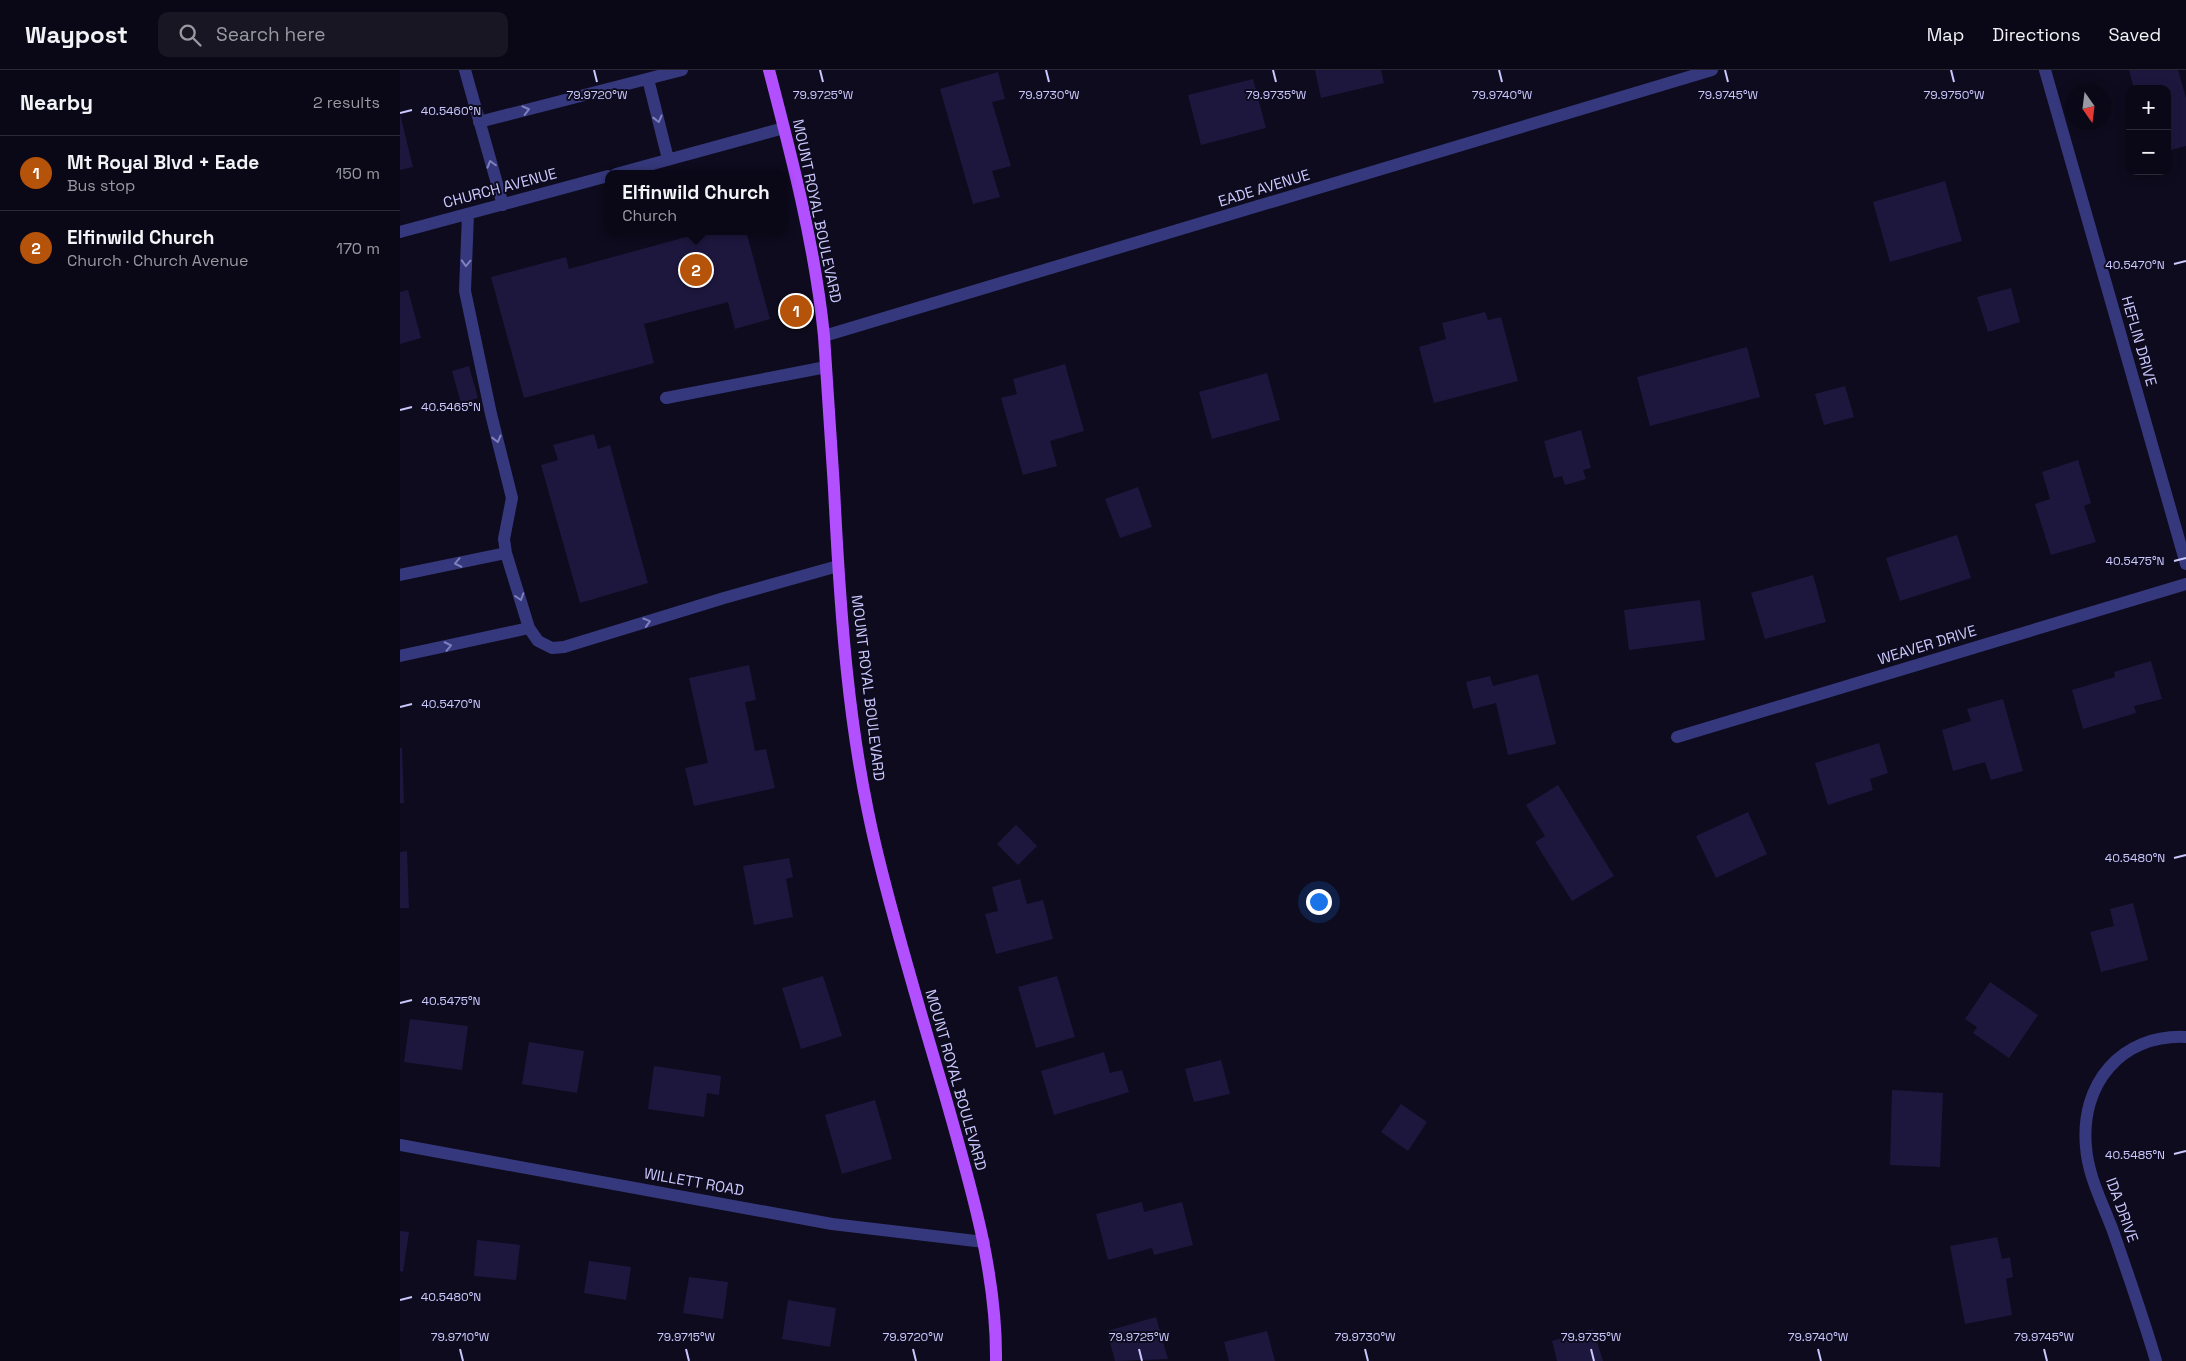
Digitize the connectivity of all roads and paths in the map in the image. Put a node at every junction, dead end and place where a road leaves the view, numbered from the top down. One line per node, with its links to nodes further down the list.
1 (465, 70): 7 (street)
2 (682, 70): 6 (street)
3 (769, 70): 8 (main road, MOUNT ROYAL BOULEVARD)
4 (1712, 70): 15 (street, EADE AVENUE)
5 (2045, 70): 19 (street, HEFLIN DRIVE)
6 (648, 79): 7 (street, one-way to 6); 9 (street, one-way to 9)
7 (479, 122): 12 (street, one-way to 7)
8 (784, 128): 9 (street); 15 (main road, MOUNT ROYAL BOULEVARD)
9 (668, 159): 10 (street)
10 (630, 170)
11 (605, 177): 12 (street, CHURCH AVENUE)
12 (502, 205): 13 (street, CHURCH AVENUE)
13 (468, 214): 14 (street, CHURCH AVENUE); 18 (street, one-way to 18)
14 (400, 232)
15 (824, 336): 16 (main road, MOUNT ROYAL BOULEVARD)
16 (826, 367): 17 (street); 20 (main road, MOUNT ROYAL BOULEVARD)
17 (666, 398)
18 (506, 553): 21 (street, one-way to 21); 23 (street, one-way to 23)
19 (2186, 564)
20 (838, 566): 23 (street, one-way to 20); 28 (main road, MOUNT ROYAL BOULEVARD)
21 (400, 575)
22 (2186, 584): 25 (street, WEAVER DRIVE)
23 (529, 628): 24 (street, one-way to 23)
24 (400, 656)
25 (1677, 737)
26 (2186, 1037): 30 (street, IDA DRIVE)
27 (400, 1145): 28 (street, WILLETT ROAD)
28 (984, 1242): 29 (main road, MOUNT ROYAL BOULEVARD)
29 (996, 1361)
30 (2156, 1361)

